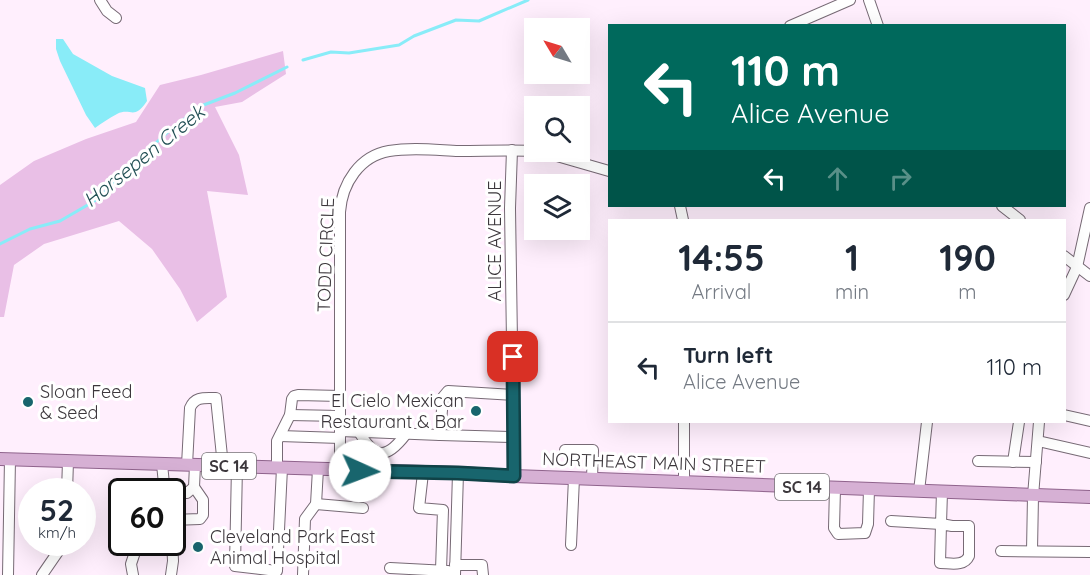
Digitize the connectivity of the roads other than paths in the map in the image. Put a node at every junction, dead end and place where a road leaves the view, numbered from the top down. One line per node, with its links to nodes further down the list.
1 (100, 0): 4 (street)
2 (850, 0): 5 (street)
3 (869, 0): 6 (street)
4 (116, 18)
5 (795, 24)
6 (877, 24)
7 (512, 150): 8 (street, TODD CIRCLE); 18 (street, ALICE AVENUE); 19 (street, TODD CIRCLE)
8 (524, 151)
9 (578, 162): 10 (street)
10 (608, 171)
11 (1003, 207): 13 (street)
12 (1090, 208): 15 (street)
13 (1019, 219)
14 (1066, 258): 15 (street)
15 (1077, 267): 16 (street); 17 (street)
16 (1090, 276)
17 (1066, 291)
18 (513, 395): 31 (street); 33 (street, ALICE AVENUE)
19 (340, 396): 21 (street); 22 (street, TODD CIRCLE)
20 (1066, 415): 23 (street)
21 (290, 416): 22 (street); 32 (street)
22 (340, 416): 30 (street, TODD CIRCLE)
23 (1090, 421)
24 (684, 423): 56 (street)
25 (927, 423): 60 (street)
26 (1019, 423): 40 (street)
27 (1039, 423): 34 (street)
28 (359, 432): 29 (street); 29 (street); 30 (street)
29 (406, 434): 31 (street)
30 (340, 435): 32 (street); 48 (street, TODD CIRCLE)
31 (440, 435): 33 (street)
32 (280, 436): 46 (street)
33 (513, 437): 51 (street, ALICE AVENUE)
34 (1038, 441): 36 (street); 41 (street)
35 (565, 450): 55 (street)
36 (1090, 453)
37 (5, 459): 38 (main road, NORTHEAST MAIN STREET / SC 14); 81 (street)
38 (68, 461): 42 (main road, NORTHEAST MAIN STREET / SC 14); 52 (street)
39 (978, 461): 40 (street)
40 (1012, 462): 41 (street)
41 (1036, 462): 63 (street)
42 (162, 464): 43 (main road, NORTHEAST MAIN STREET / SC 14); 53 (street)
43 (191, 465): 44 (main road, NORTHEAST MAIN STREET / SC 14); 44 (street); 57 (street)
44 (223, 466): 45 (main road, NORTHEAST MAIN STREET / SC 14)
45 (237, 466): 46 (main road, NORTHEAST MAIN STREET / SC 14); 46 (street)
46 (279, 468): 47 (main road, NORTHEAST MAIN STREET / SC 14)
47 (318, 469): 48 (main road, NORTHEAST MAIN STREET / SC 14); 65 (street)
48 (340, 470): 49 (main road, NORTHEAST MAIN STREET / SC 14)
49 (423, 473): 50 (main road, NORTHEAST MAIN STREET / SC 14); 67 (street)
50 (458, 473): 51 (main road, NORTHEAST MAIN STREET / SC 14); 68 (street)
51 (514, 476): 54 (main road, NORTHEAST MAIN STREET / SC 14)
52 (67, 478)
53 (165, 478)
54 (574, 478): 55 (main road, NORTHEAST MAIN STREET / SC 14); 71 (street)
55 (592, 478): 56 (main road, NORTHEAST MAIN STREET / SC 14)
56 (684, 482): 58 (main road, NORTHEAST MAIN STREET / SC 14)
57 (194, 488): 62 (street); 69 (street)
58 (835, 488): 59 (main road, NORTHEAST MAIN STREET / SC 14); 59 (street)
59 (869, 489): 60 (main road, NORTHEAST MAIN STREET / SC 14)
60 (919, 491): 61 (main road, NORTHEAST MAIN STREET / SC 14)
61 (942, 492): 63 (main road, NORTHEAST MAIN STREET / SC 14); 70 (street)
62 (186, 493)
63 (1033, 495): 64 (main road, NORTHEAST MAIN STREET / SC 14); 73 (street)
64 (1090, 497)
65 (316, 504): 66 (street); 85 (street)
66 (363, 508)
67 (443, 510): 68 (street); 79 (street)
68 (457, 512): 80 (street)
69 (186, 520)
70 (891, 521)
71 (571, 545)
72 (1002, 551): 73 (street)
73 (1032, 551): 74 (street)
74 (1090, 552)
75 (55, 556): 82 (street)
76 (134, 556): 83 (street)
77 (173, 556): 84 (street)
78 (390, 568): 79 (street)
79 (441, 570): 80 (street)
80 (455, 570): 86 (street)
81 (8, 575)
82 (42, 575)
83 (133, 575)
84 (171, 575)
85 (303, 575)
86 (483, 575)

